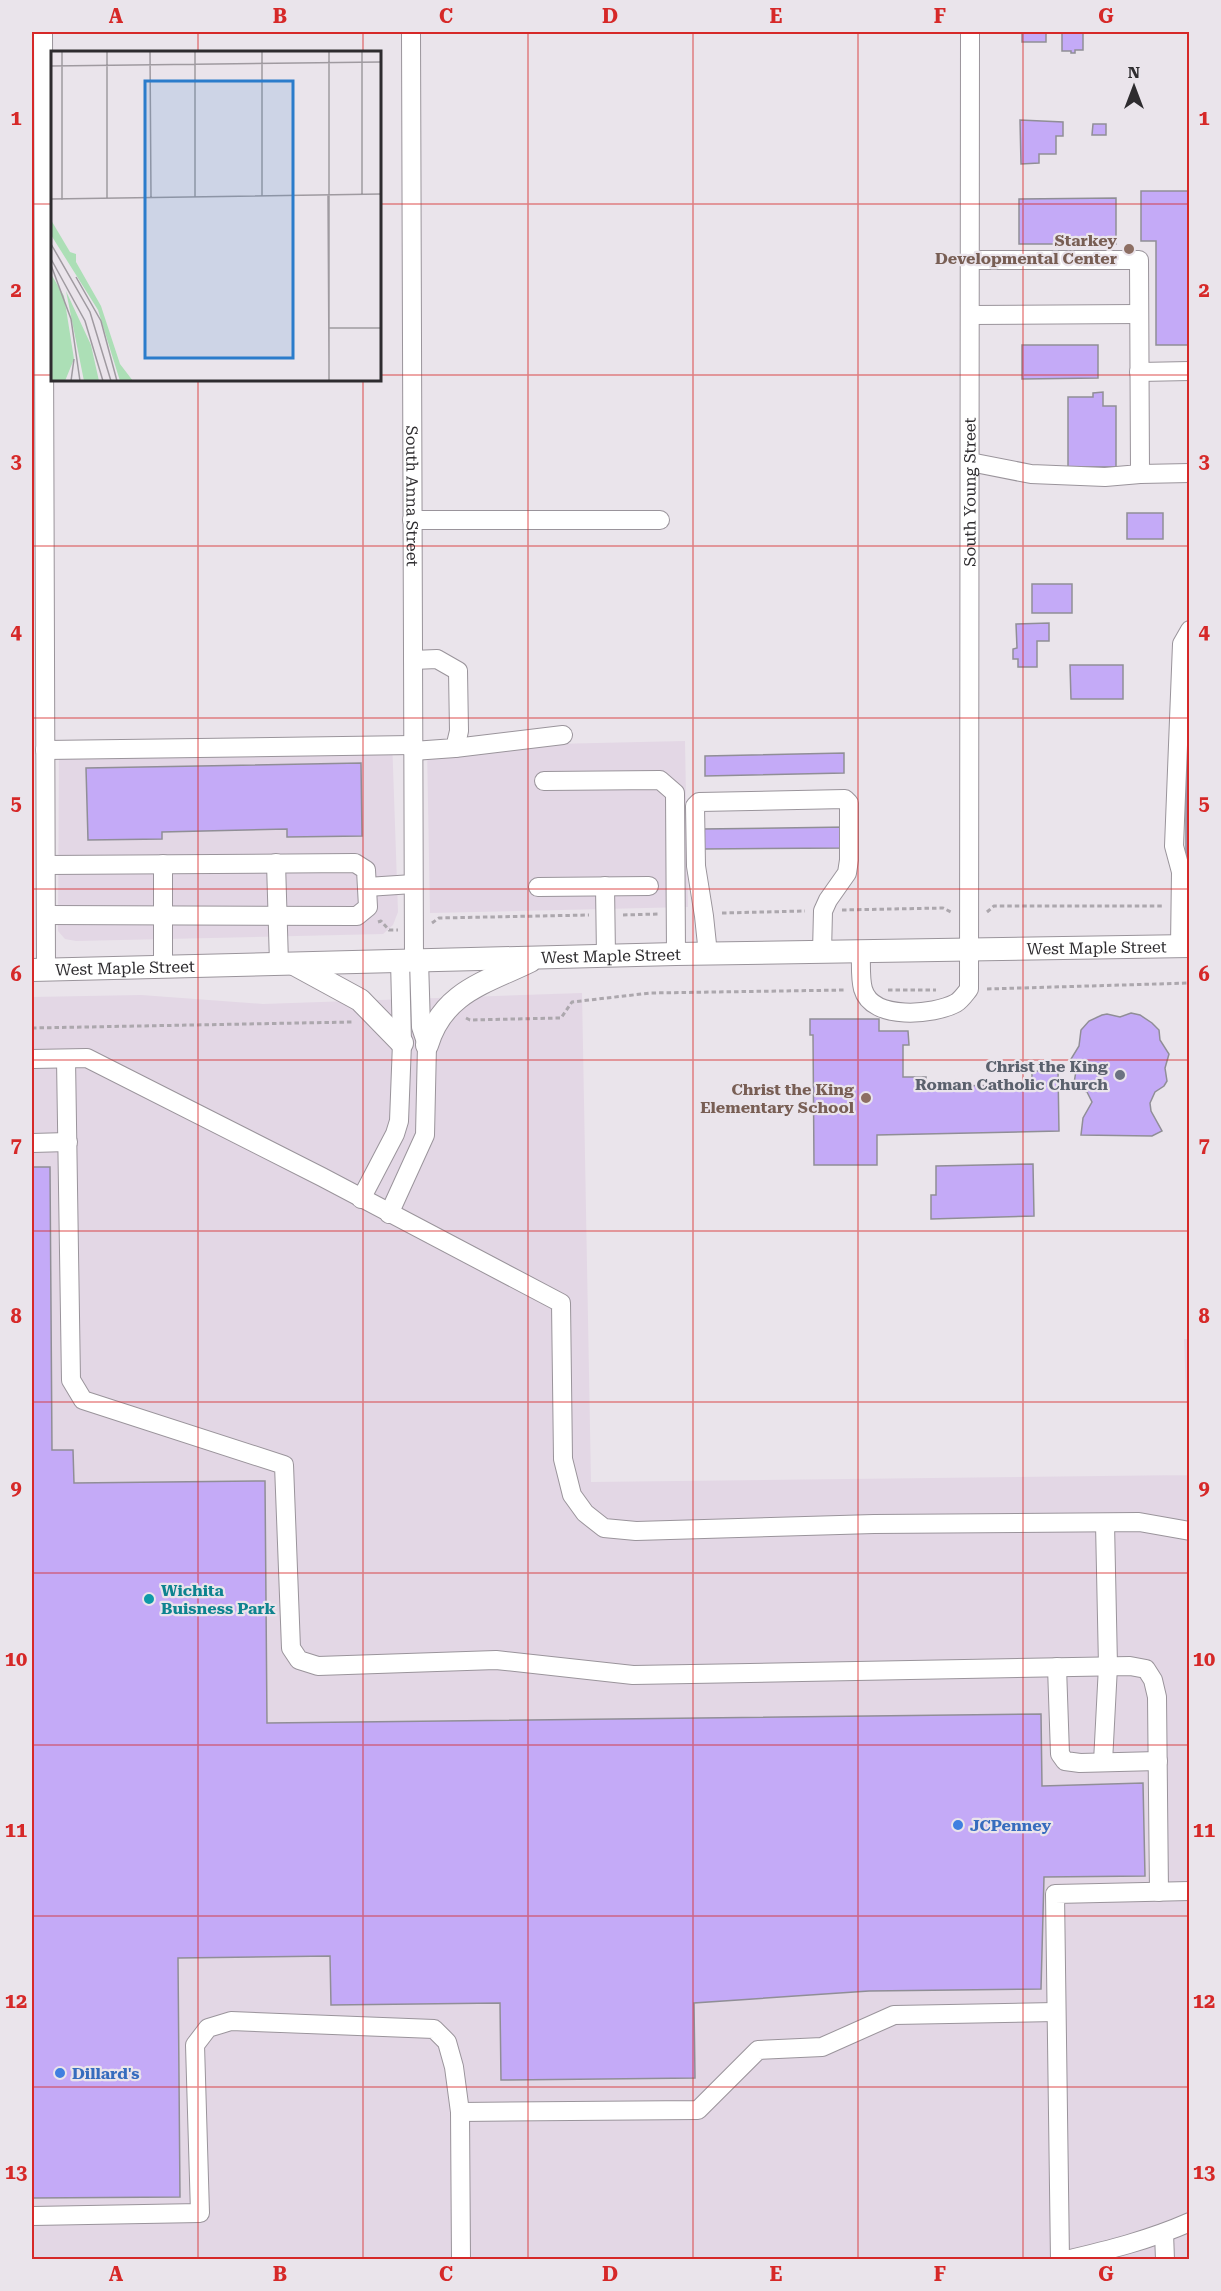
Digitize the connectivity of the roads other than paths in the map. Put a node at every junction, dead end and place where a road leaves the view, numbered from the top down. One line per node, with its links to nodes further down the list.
1 (43, 32): 19 (street)
2 (411, 32): 12 (street, South Anna Street)
3 (970, 32): 4 (street, South Young Street)
4 (970, 260): 5 (street); 6 (street, South Young Street)
5 (1139, 314): 6 (street); 8 (street)
6 (970, 315): 9 (street, South Young Street)
7 (1190, 371): 8 (street)
8 (1139, 372): 11 (street)
9 (970, 462): 11 (street); 35 (street, South Young Street)
10 (1190, 473): 11 (street)
11 (1140, 474)
12 (412, 520): 13 (street); 15 (street, South Anna Street)
13 (660, 520)
14 (1190, 630): 25 (street)
15 (413, 660): 17 (street, South Anna Street); 18 (street)
16 (563, 735): 18 (street)
17 (413, 748): 18 (street); 19 (street); 26 (street, South Anna Street)
18 (455, 748)
19 (45, 750): 20 (street)
20 (38, 771): 24 (street)
21 (544, 782): 38 (street)
22 (276, 863): 23 (street); 27 (street); 33 (street)
23 (163, 864): 24 (street); 32 (street)
24 (46, 865): 31 (street)
25 (1185, 872): 34 (street)
26 (413, 884): 27 (street); 42 (street, South Anna Street)
27 (367, 886): 33 (street)
28 (538, 886): 29 (street)
29 (605, 886): 30 (street); 40 (street)
30 (649, 886)
31 (46, 915): 32 (street); 45 (street)
32 (163, 916): 33 (street); 44 (street)
33 (277, 916): 43 (street)
34 (1185, 946): 35 (main road, West Maple Street)
35 (968, 950): 36 (main road, West Maple Street); 36 (street, South Young Street)
36 (861, 951): 37 (main road, West Maple Street)
37 (822, 952): 39 (main road, West Maple Street); 39 (street)
38 (676, 954): 39 (main road, West Maple Street); 40 (main road, West Maple Street)
39 (708, 954)
40 (606, 956): 41 (main road, West Maple Street)
41 (538, 957): 42 (main road, West Maple Street); 47 (main road)
42 (411, 960): 43 (main road, West Maple Street); 46 (street); 47 (street)
43 (286, 963): 44 (main road, West Maple Street); 46 (main road)
44 (164, 966): 45 (main road, West Maple Street)
45 (39, 969)
46 (402, 1042): 52 (street)
47 (427, 1045): 53 (street)
48 (32, 1059): 49 (street)
49 (66, 1059): 50 (street); 52 (street)
50 (68, 1142): 51 (street); 57 (street)
51 (32, 1143)
52 (361, 1198): 53 (street)
53 (389, 1214): 54 (street)
54 (1105, 1523): 55 (street); 56 (street)
55 (1190, 1531)
56 (1108, 1666): 57 (street); 58 (street); 59 (street)
57 (1057, 1667): 59 (street)
58 (1158, 1761): 59 (street); 61 (street)
59 (1103, 1762)
60 (1190, 1891): 61 (street)
61 (1159, 1892): 62 (street)
62 (1056, 2012): 63 (street); 69 (street)
63 (460, 2112): 64 (street); 68 (street)
64 (32, 2216)
65 (1190, 2222): 66 (street)
66 (1164, 2234): 67 (street); 71 (street)
67 (1127, 2253): 70 (street)
68 (461, 2259)
69 (1060, 2259)
70 (1066, 2259)
71 (1165, 2259)

